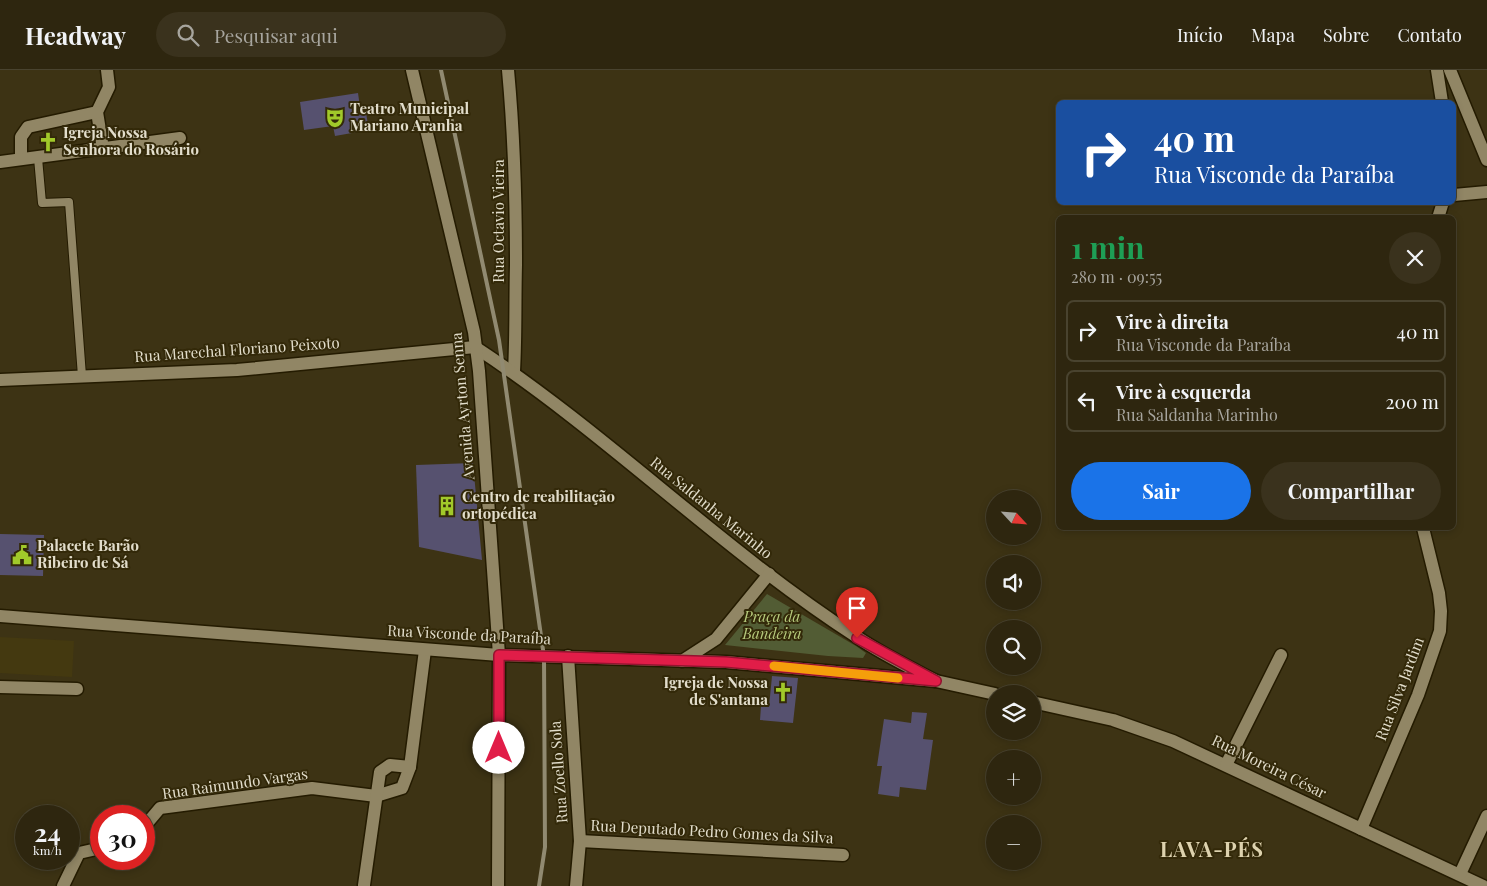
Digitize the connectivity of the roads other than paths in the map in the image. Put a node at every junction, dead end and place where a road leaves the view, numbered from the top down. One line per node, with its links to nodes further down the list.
1 (107, 70): 7 (street)
2 (412, 70): 16 (street, Avenida Ayrton Senna)
3 (508, 70): 17 (street, Rua Octavio Vieira)
4 (1437, 70): 6 (street)
5 (1450, 70): 12 (street)
6 (1442, 100)
7 (97, 112): 9 (street); 11 (street)
8 (180, 138): 9 (street)
9 (103, 149): 10 (street)
10 (38, 158): 11 (street); 18 (lane)
11 (21, 159): 13 (street)
12 (1487, 160)
13 (0, 162)
14 (1487, 192): 15 (street)
15 (1456, 195)
16 (475, 347): 17 (street, Rua Saldanha Marinho); 18 (street, Rua Marechal Floriano Peixoto); 25 (street, Avenida Ayrton Senna)
17 (514, 371): 21 (street, Rua Saldanha Marinho)
18 (82, 376): 19 (street, Rua Marechal Floriano Peixoto)
19 (0, 380)
20 (1423, 530): 40 (street, Rua Silva Jardim)
21 (769, 574): 23 (street); 30 (street, Rua Saldanha Marinho)
22 (0, 616): 24 (street, Rua Visconde da Paraíba)
23 (716, 639): 28 (street); 29 (street)
24 (425, 650): 25 (street, Rua Visconde da Paraíba); 36 (street)
25 (499, 655): 27 (street, Rua Visconde da Paraíba); 47 (street, Avenida Ayrton Senna)
26 (1282, 655): 35 (street)
27 (568, 656): 28 (street, Rua Visconde da Paraíba); 41 (street, Rua Zoello Sola)
28 (682, 661): 29 (street, Rua Visconde da Paraíba)
29 (726, 662): 30 (street, Rua Visconde da Paraíba)
30 (936, 681): 33 (street)
31 (0, 687): 32 (street)
32 (77, 689)
33 (986, 692)
34 (1041, 704): 35 (street, Rua Moreira César)
35 (1226, 765): 40 (street, Rua Moreira César)
36 (410, 767): 37 (street, Rua Raimundo Vargas); 37 (street)
37 (376, 796): 38 (street, Rua Raimundo Vargas); 46 (street)
38 (155, 814)
39 (1487, 816): 44 (street)
40 (1361, 829): 44 (street, Rua Moreira César)
41 (580, 841): 43 (street, Rua Deputado Pedro Gomes da Silva); 48 (street, Rua Zoello Sola)
42 (90, 850): 45 (street)
43 (843, 856)
44 (1460, 874): 49 (street, Rua Moreira César)
45 (63, 886)
46 (364, 886)
47 (498, 886)
48 (576, 886)
49 (1484, 886)

